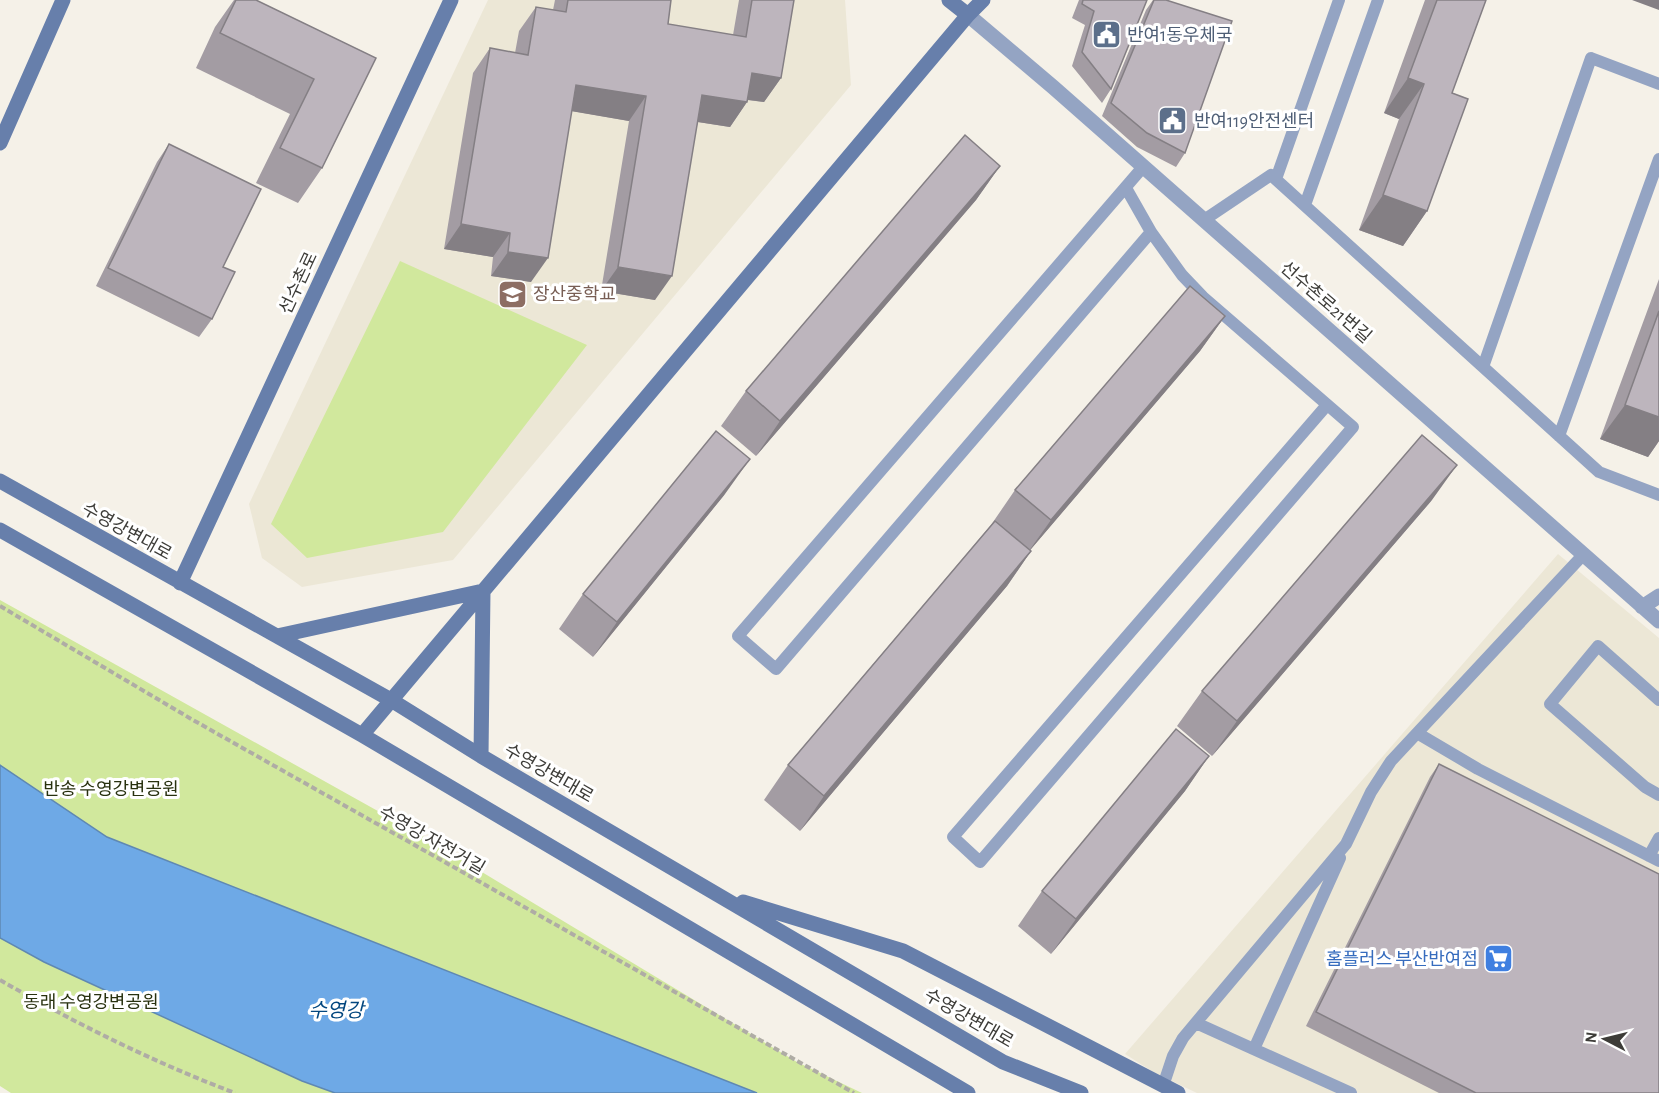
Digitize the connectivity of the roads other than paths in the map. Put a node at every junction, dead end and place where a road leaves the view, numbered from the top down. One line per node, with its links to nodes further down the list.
1 (63, 0): 9 (main road)
2 (451, 0): 24 (main road, 선수촌로)
3 (949, 0): 7 (main road)
4 (983, 0): 7 (main road)
5 (1339, 0): 12 (lane)
6 (1378, 0): 14 (lane)
7 (968, 15): 11 (street, 선수촌로21번길); 25 (main road)
8 (1659, 84): 17 (lane)
9 (0, 143)
10 (1659, 159): 19 (lane)
11 (1143, 167): 13 (lane); 15 (street, 선수촌로21번길)
12 (1276, 179): 14 (lane); 15 (lane)
13 (1126, 188): 16 (lane); 16 (lane)
14 (1305, 205): 17 (lane)
15 (1204, 220): 23 (street, 선수촌로21번길)
16 (1151, 232): 18 (lane)
17 (1483, 367): 19 (lane)
18 (1327, 405): 18 (lane)
19 (1559, 436): 21 (lane)
20 (0, 482): 24 (main road, 수영강변대로)
21 (1659, 495)
22 (0, 530): 33 (main road)
23 (1583, 555): 27 (street, 선수촌로21번길); 32 (lane)
24 (180, 583): 29 (main road, 수영강변대로)
25 (483, 591): 29 (main road); 30 (main road); 34 (main road)
26 (1659, 596): 27 (street)
27 (1642, 607): 28 (street, 선수촌로21번길)
28 (1659, 621)
29 (277, 636): 30 (main road, 수영강변대로)
30 (391, 700): 33 (main road); 34 (main road, 수영강변대로)
31 (1659, 700): 35 (lane)
32 (1418, 733): 37 (lane); 38 (lane)
33 (362, 735): 43 (main road)
34 (481, 756): 39 (main road, 수영강변대로)
35 (1659, 795)
36 (1659, 838): 38 (lane)
37 (1346, 844): 40 (lane); 41 (lane)
38 (1654, 858)
39 (718, 894): 42 (main road); 44 (main road, 수영강변대로)
40 (1196, 1023): 41 (lane); 42 (lane)
41 (1254, 1049): 46 (lane)
42 (1163, 1086): 45 (main road)
43 (968, 1093)
44 (1081, 1093)
45 (1178, 1093)
46 (1351, 1093)

